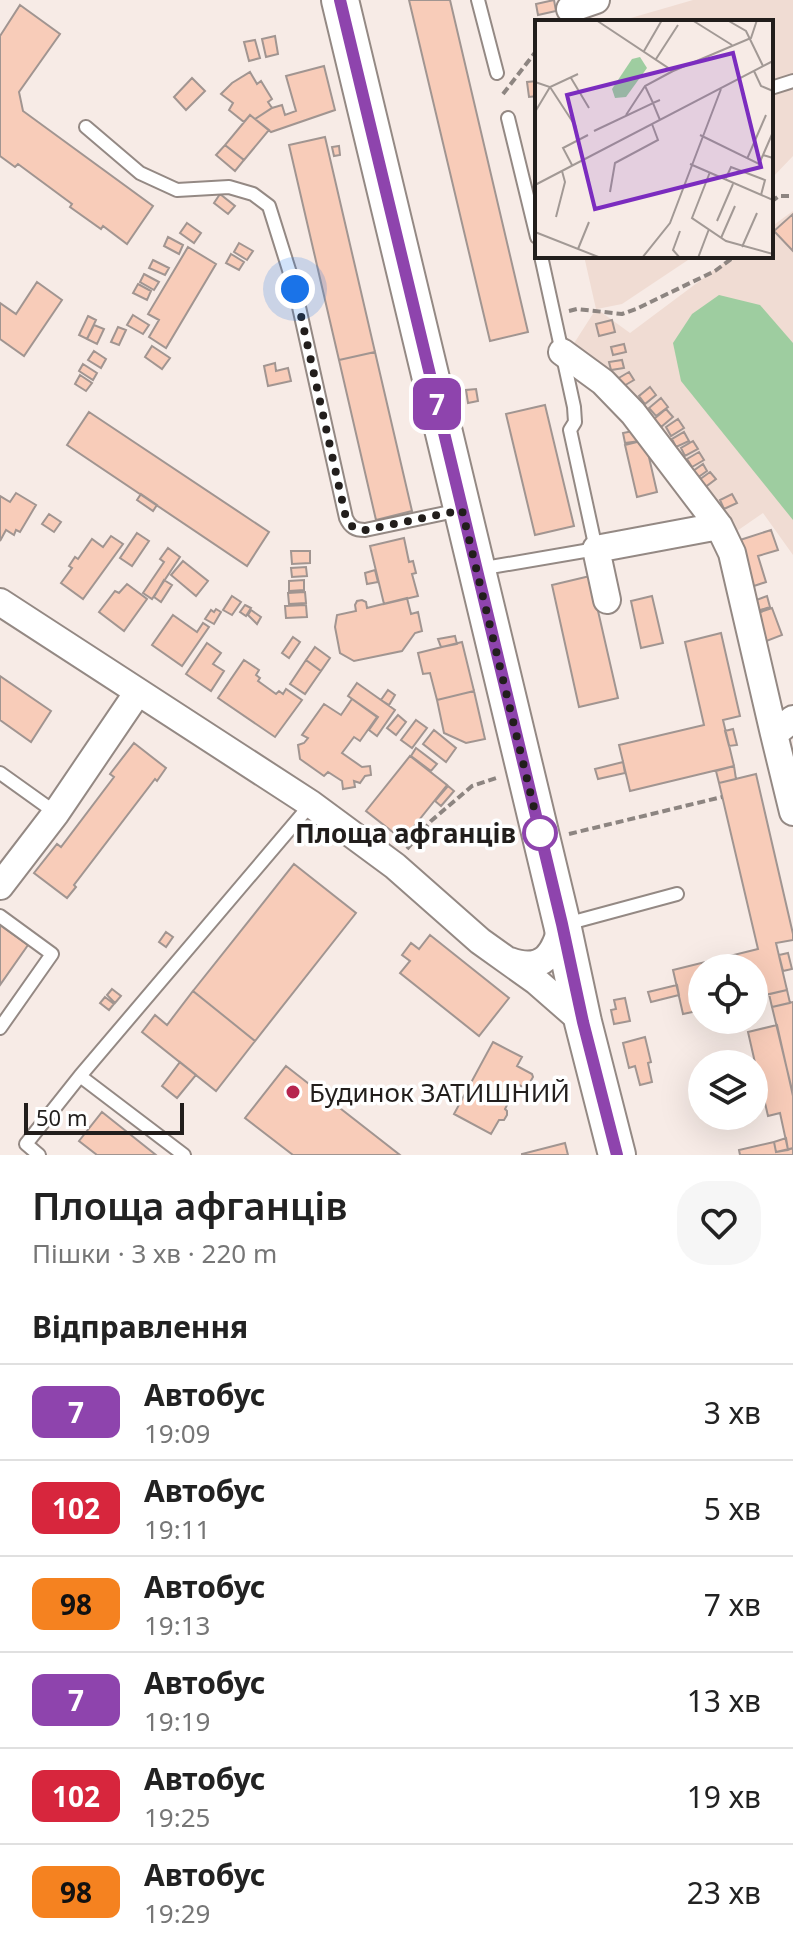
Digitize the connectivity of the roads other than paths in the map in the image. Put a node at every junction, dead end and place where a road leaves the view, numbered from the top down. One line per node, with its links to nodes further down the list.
1 (340, 0): 13 (street)
2 (478, 0): 5 (lane)
3 (596, 0): 4 (street)
4 (570, 9)
5 (497, 73)
6 (793, 81): 7 (lane)
7 (773, 87)
8 (508, 118): 10 (lane)
9 (86, 127): 13 (lane)
10 (535, 229)
11 (541, 258): 12 (lane)
12 (562, 352): 14 (street); 15 (lane)
13 (462, 510): 16 (street)
14 (719, 526): 15 (street); 20 (street)
15 (596, 549): 16 (lane); 17 (street)
16 (476, 569): 28 (street)
17 (607, 600)
18 (0, 602): 19 (street)
19 (138, 692): 22 (street); 24 (street)
20 (784, 726): 23 (street)
21 (0, 773): 24 (lane)
22 (311, 804): 29 (street); 32 (lane)
23 (793, 812)
24 (56, 813): 25 (street)
25 (0, 886)
26 (677, 894): 28 (lane)
27 (0, 916): 31 (lane)
28 (562, 924): 29 (street); 30 (street)
29 (510, 961): 30 (street)
30 (583, 1022): 35 (street)
31 (0, 1028)
32 (80, 1076): 33 (lane); 34 (lane)
33 (39, 1155)
34 (184, 1155)
35 (617, 1155)

